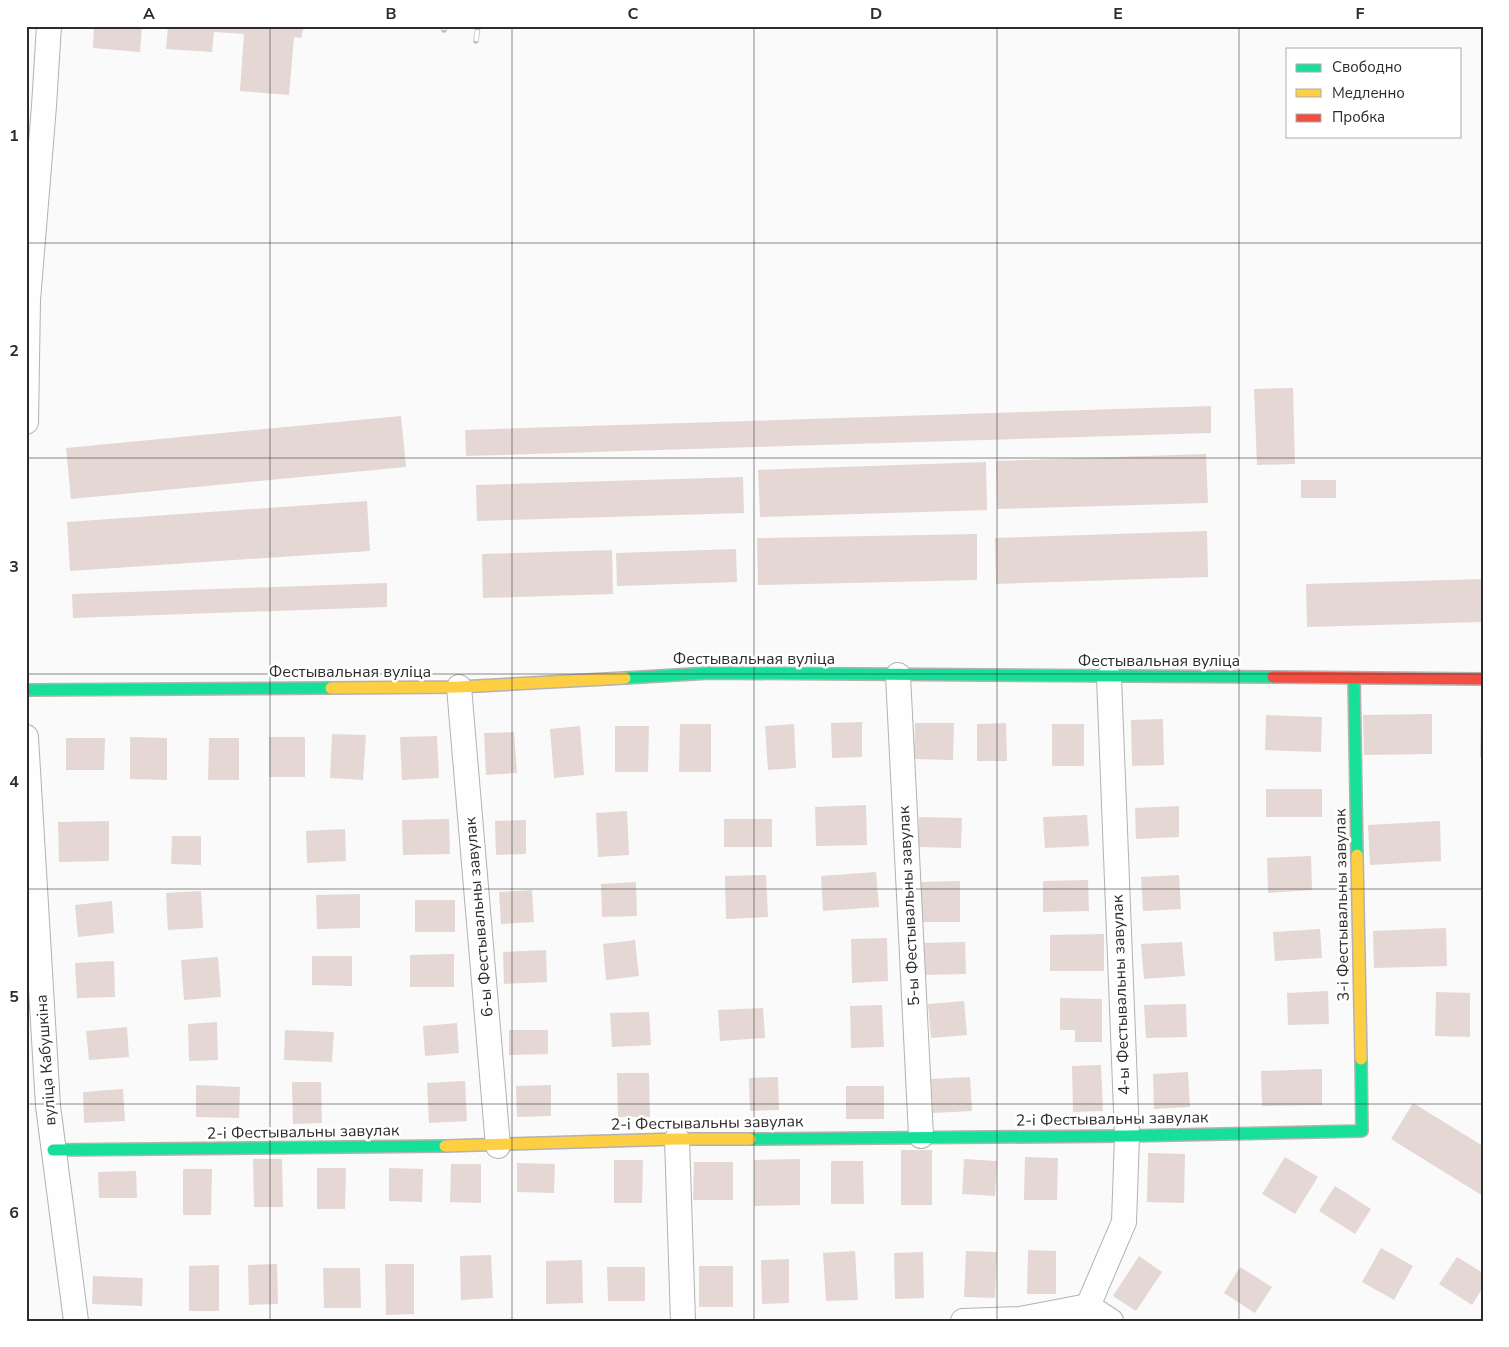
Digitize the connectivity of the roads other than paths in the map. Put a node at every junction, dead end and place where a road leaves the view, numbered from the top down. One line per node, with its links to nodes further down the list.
1 (49, 26): 2 (street)
2 (26, 422)
3 (898, 675): 4 (street, Фестывальная вуліца); 7 (street, Фестывальная вуліца); 12 (street, 5-ы Фестывальны завулак)
4 (1109, 677): 5 (street, Фестывальная вуліца); 13 (street, 4-ы Фестывальны завулак)
5 (1354, 678): 6 (street, Фестывальная вуліца); 11 (street, 3-і Фестывальны завулак)
6 (1483, 679)
7 (459, 687): 8 (street, Фестывальная вуліца); 15 (street, 6-ы Фестывальны завулак)
8 (26, 690)
9 (26, 737): 10 (street, вуліца Кабушкіна)
10 (37, 1107): 16 (street, вуліца Кабушкіна)
11 (1362, 1131): 13 (street, 2-і Фестывальны завулак)
12 (921, 1136): 13 (street, 2-і Фестывальны завулак); 14 (street, 2-і Фестывальны завулак)
13 (1127, 1136): 17 (street, 4-ы Фестывальны завулак)
14 (677, 1139): 15 (street, 2-і Фестывальны завулак); 19 (street)
15 (498, 1146): 16 (street, 2-і Фестывальны завулак)
16 (54, 1150): 18 (street, вуліца Кабушкіна)
17 (1084, 1313): 20 (street); 21 (street)
18 (76, 1321)
19 (683, 1321)
20 (963, 1321)
21 (1111, 1321)

